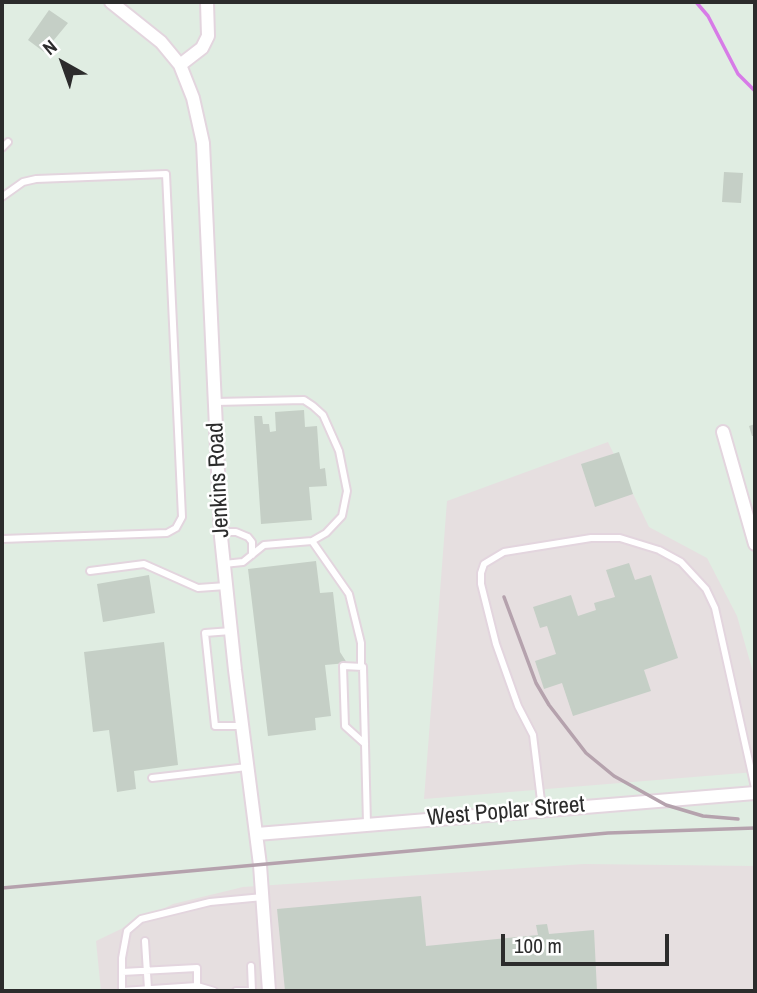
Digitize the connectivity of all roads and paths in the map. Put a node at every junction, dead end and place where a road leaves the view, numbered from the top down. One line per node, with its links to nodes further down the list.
1 (111, 2): 3 (street, Jenkins Road)
2 (206, 2): 3 (street)
3 (180, 65): 7 (street, Jenkins Road)
4 (8, 142): 5 (lane)
5 (2, 148)
6 (2, 197): 10 (lane)
7 (215, 402): 9 (street, Jenkins Road); 11 (lane)
8 (723, 432): 12 (street)
9 (221, 532): 13 (lane); 14 (street, Jenkins Road)
10 (2, 539)
11 (312, 541): 13 (lane); 18 (lane)
12 (755, 544)
13 (252, 555): 14 (lane)
14 (224, 564): 16 (street, Jenkins Road)
15 (90, 571): 16 (lane)
16 (226, 586): 17 (street, Jenkins Road)
17 (231, 631): 19 (street, Jenkins Road); 19 (lane)
18 (361, 664): 20 (lane); 20 (lane)
19 (242, 726): 21 (street, Jenkins Road)
20 (365, 744): 25 (lane)
21 (247, 767): 22 (lane); 26 (street, Jenkins Road)
22 (152, 778)
23 (755, 790): 24 (street, West Poplar Street); 24 (lane)
24 (542, 809): 25 (street, West Poplar Street)
25 (367, 824): 26 (street, West Poplar Street)
26 (257, 834): 27 (street, Jenkins Road)
27 (263, 897): 31 (lane); 37 (street, Jenkins Road)
28 (145, 941): 30 (lane)
29 (251, 966): 36 (lane)
30 (146, 970): 31 (lane); 32 (lane); 33 (lane)
31 (122, 972): 34 (lane)
32 (197, 986): 33 (lane); 35 (lane)
33 (148, 989): 34 (lane)
34 (122, 991)
35 (215, 991)
36 (236, 991)
37 (269, 991)

